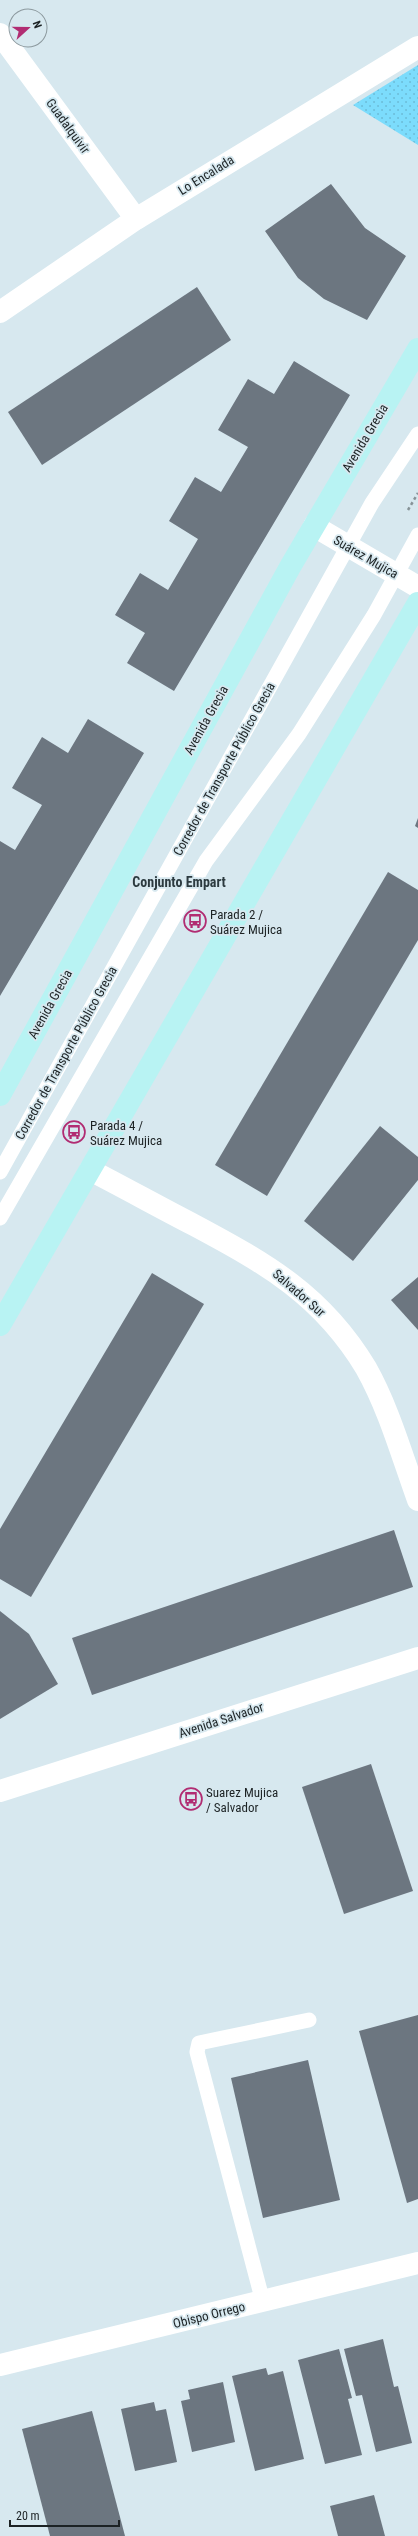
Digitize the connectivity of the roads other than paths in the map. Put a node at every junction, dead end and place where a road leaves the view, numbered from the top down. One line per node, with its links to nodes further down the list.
1 (0, 34): 3 (street, Guadalquivir)
2 (418, 46): 3 (street, Lo Encalada)
3 (136, 219): 4 (street, Lo Encalada)
4 (0, 312)
5 (418, 349): 7 (main road, Avenida Grecia)
6 (418, 434): 9 (lane, Corredor de Transporte Público Grecia)
7 (314, 526): 9 (street, Suárez Mujica); 13 (main road, Avenida Grecia)
8 (418, 535): 10 (lane, Corredor de Transporte Público Grecia)
9 (348, 546): 10 (street, Suárez Mujica); 15 (lane, Corredor de Transporte Público Grecia)
10 (396, 574): 11 (street, Suárez Mujica); 16 (lane, Corredor de Transporte Público Grecia)
11 (418, 587)
12 (418, 603): 14 (main road)
13 (0, 1095)
14 (90, 1170): 17 (main road); 18 (street, Salvador Sur)
15 (0, 1172)
16 (0, 1218)
17 (0, 1325)
18 (418, 1500)
19 (418, 1658): 20 (street, Avenida Salvador)
20 (23, 1782): 21 (street, Avenida Salvador); 22 (street, Avenida Salvador)
21 (0, 1786)
22 (0, 1791)
23 (309, 2020): 25 (lane)
24 (418, 2263): 25 (street, Obispo Orrego)
25 (264, 2302): 26 (street, Obispo Orrego)
26 (0, 2366)

